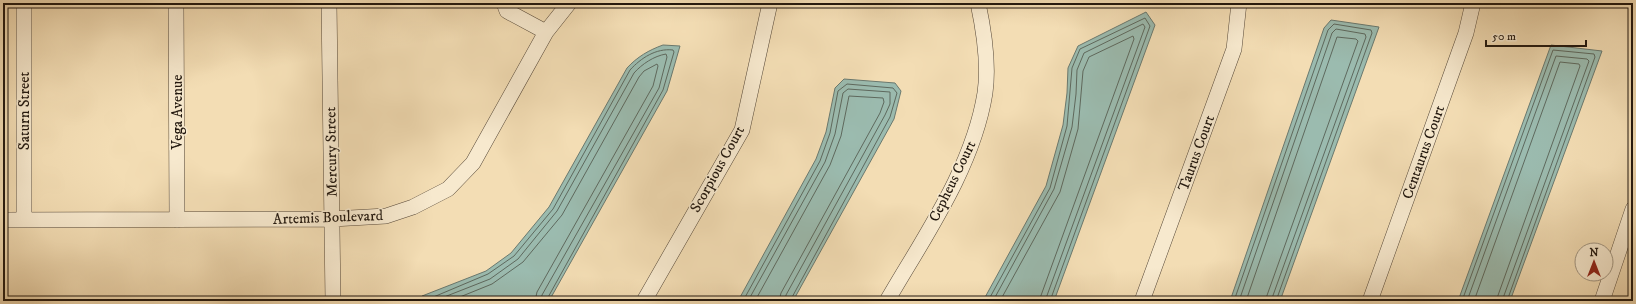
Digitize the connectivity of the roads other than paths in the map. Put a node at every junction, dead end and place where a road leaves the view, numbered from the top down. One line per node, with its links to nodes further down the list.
1 (24, 3): 14 (street, Saturn Street)
2 (176, 3): 15 (street, Vega Avenue)
3 (329, 3): 12 (street, Mercury Street)
4 (504, 3): 10 (street)
5 (569, 3): 10 (street, Artemis Boulevard)
6 (770, 3): 17 (street, Scorpious Court)
7 (978, 3): 18 (street, Cepheus Court)
8 (1239, 3): 19 (street, Taurus Court)
9 (1473, 3): 20 (street, Centaurus Court)
10 (546, 32): 12 (street, Artemis Boulevard)
11 (1633, 209): 21 (street)
12 (332, 219): 15 (street, Artemis Boulevard); 16 (street, Mercury Street)
13 (3, 220): 14 (street, Artemis Boulevard)
14 (24, 220): 15 (street, Artemis Boulevard)
15 (177, 220)
16 (333, 301)
17 (644, 301)
18 (887, 301)
19 (1142, 301)
20 (1370, 301)
21 (1602, 301)

